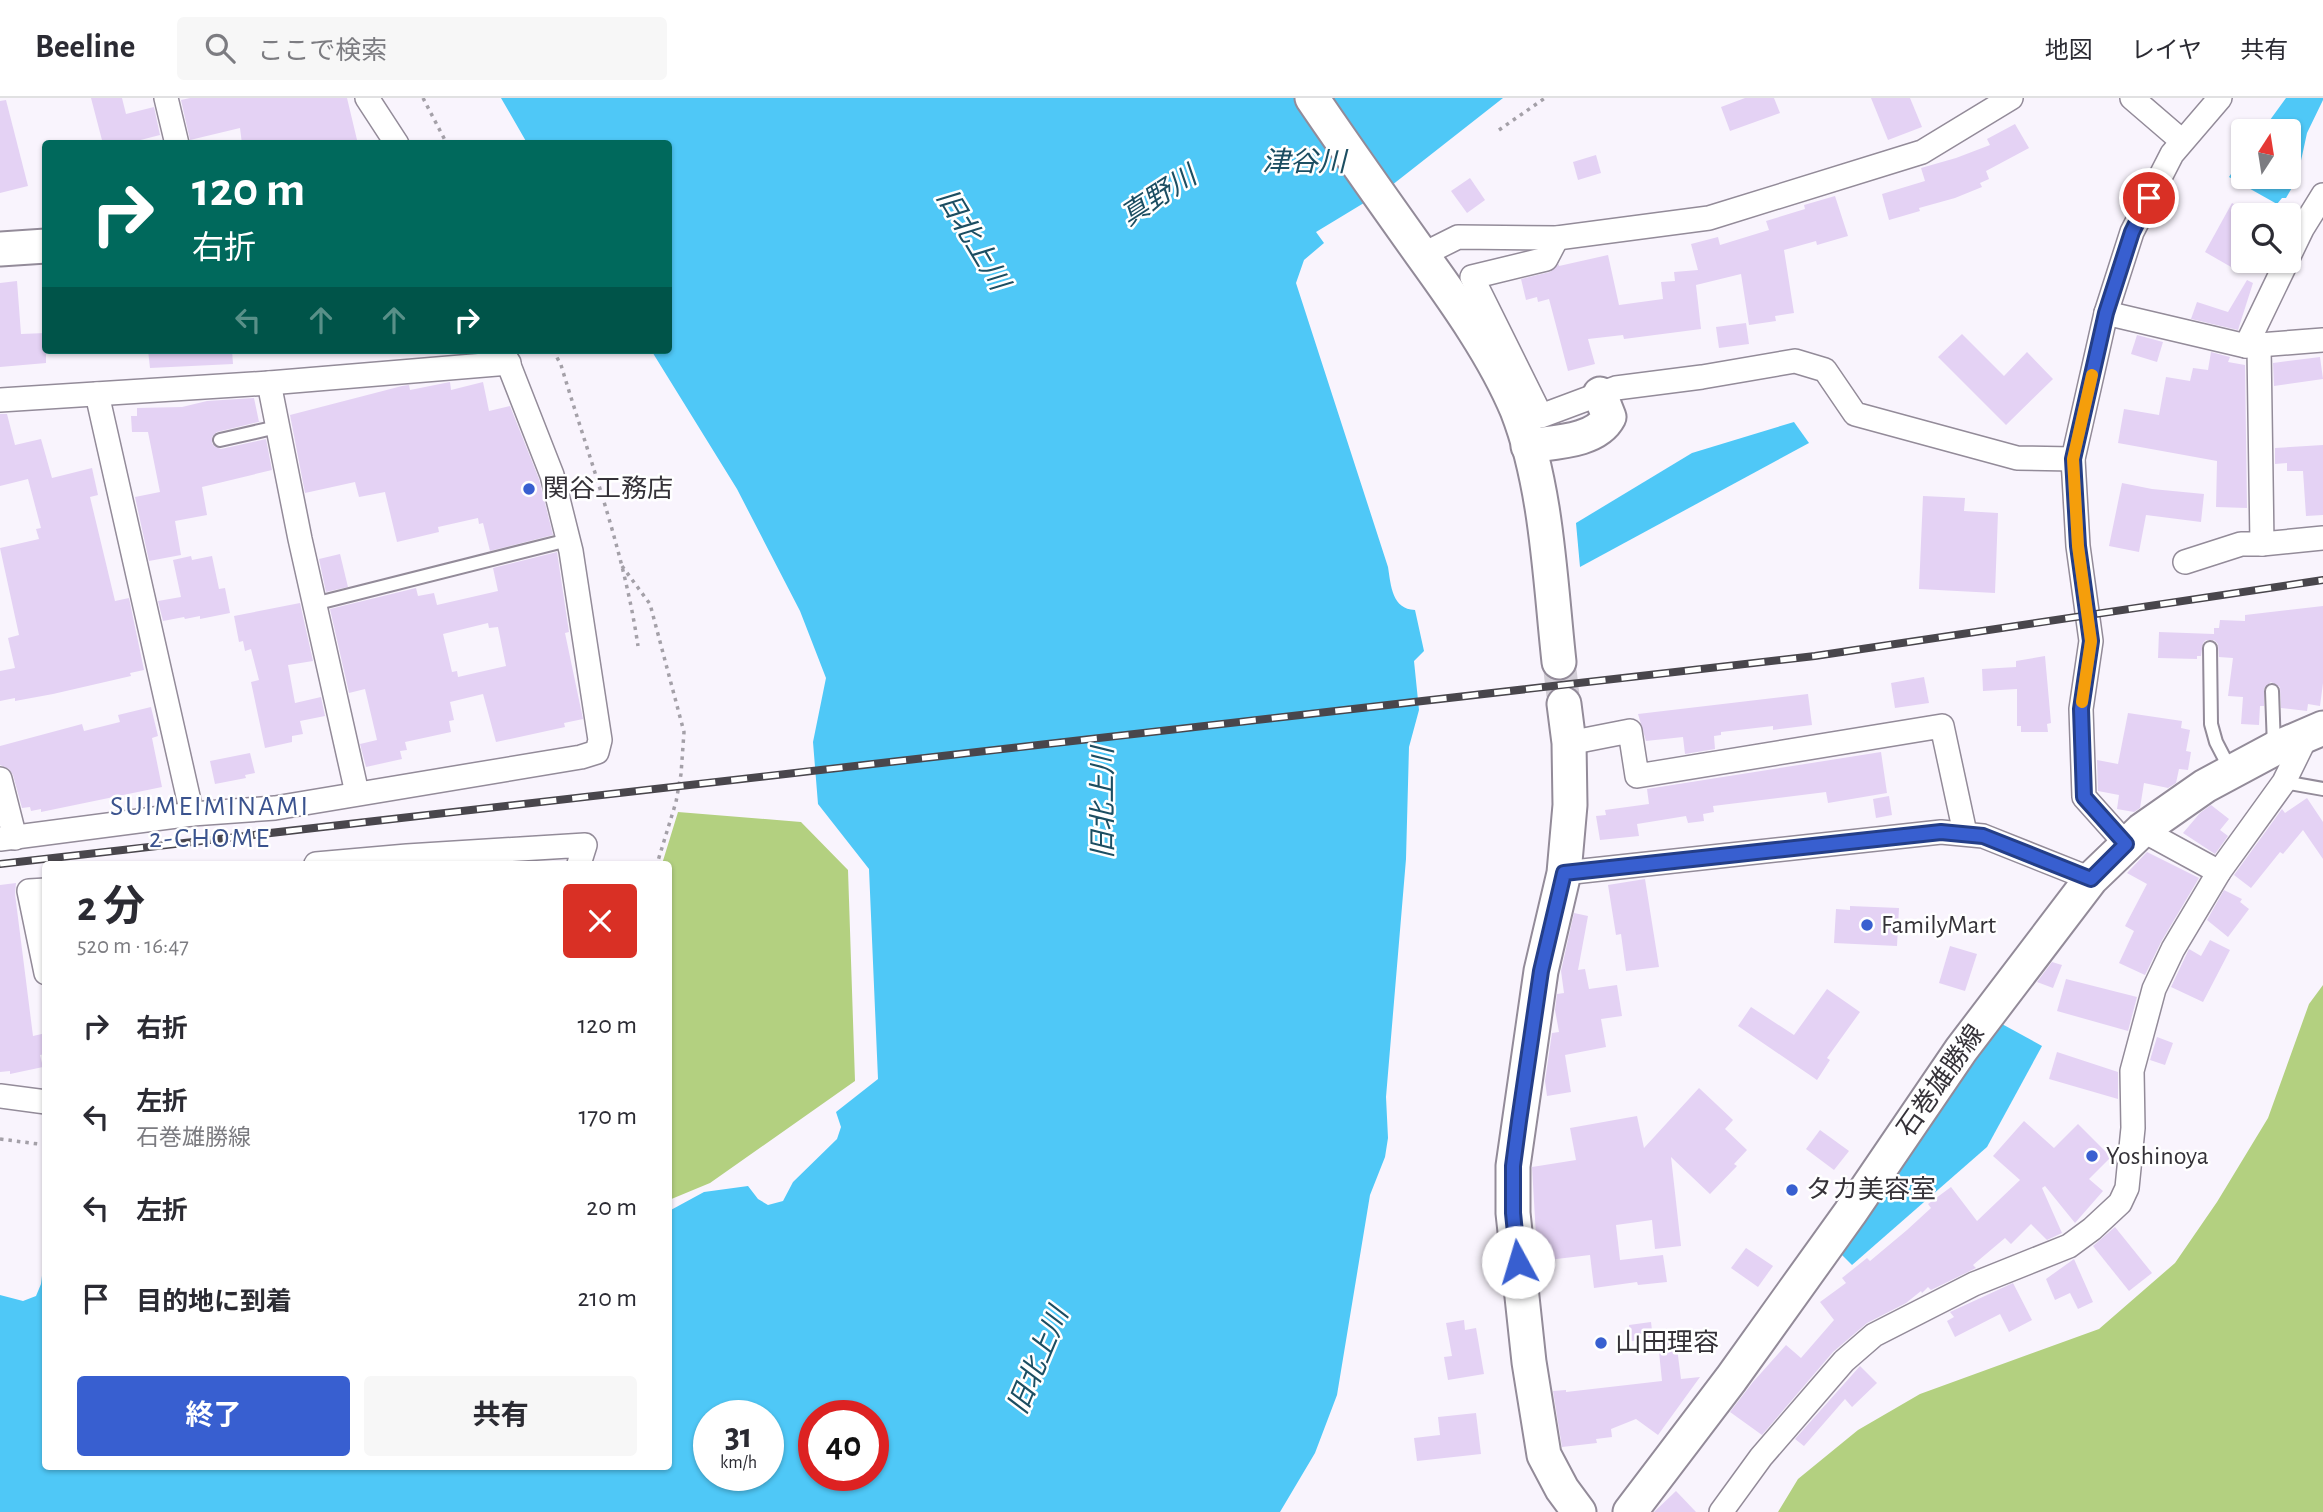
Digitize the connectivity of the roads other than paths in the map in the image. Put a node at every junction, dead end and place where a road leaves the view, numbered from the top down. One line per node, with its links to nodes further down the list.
1 (166, 98): 7 (street)
2 (367, 98): 8 (street)
3 (1312, 98): 15 (street)
4 (2011, 98): 12 (street)
5 (2132, 98): 9 (street)
6 (2221, 98): 9 (street)
7 (176, 140)
8 (394, 140)
9 (2182, 141): 17 (street)
10 (2323, 195): 11 (street)
11 (2301, 231)
12 (1558, 238): 15 (street); 23 (street)
13 (42, 246): 14 (street)
14 (0, 249)
15 (1422, 255): 27 (street)
16 (2282, 273): 19 (street)
17 (2106, 313): 19 (street); 28 (street)
18 (2323, 340): 19 (street)
19 (2253, 347): 31 (street)
20 (506, 357): 21 (street); 30 (street)
21 (269, 383): 22 (street); 25 (street)
22 (97, 394): 24 (street); 46 (street)
23 (1600, 394): 27 (street); 28 (street)
24 (0, 400)
25 (277, 427): 26 (lane); 33 (street)
26 (220, 440)
27 (1528, 446): 35 (street)
28 (2073, 459): 48 (street)
29 (2323, 538): 31 (street)
30 (568, 540): 33 (lane); 45 (street)
31 (2262, 544): 32 (street)
32 (2185, 562)
33 (314, 604): 45 (street)
34 (2210, 648): 41 (lane)
35 (1559, 662)
36 (2272, 691): 40 (lane)
37 (1564, 704): 39 (street)
38 (2316, 731): 40 (street, 石巻雄勝線); 43 (street)
39 (1569, 743): 47 (street); 53 (street)
40 (2274, 749): 41 (street, 石巻雄勝線)
41 (2231, 771): 48 (street, 石巻雄勝線)
42 (0, 779): 49 (street)
43 (2284, 782): 44 (lane); 52 (street)
44 (2323, 789)
45 (357, 793): 46 (street)
46 (191, 814): 49 (street)
47 (1965, 833): 53 (street); 54 (street)
48 (2134, 837): 52 (street); 54 (street, 石巻雄勝線)
49 (7, 838)
50 (350, 861): 51 (street)
51 (580, 861)
52 (2219, 872): 61 (street)
53 (1564, 873): 59 (street)
54 (2091, 879): 60 (street, 石巻雄勝線)
55 (42, 890): 56 (street)
56 (42, 954)
57 (0, 1096): 58 (street)
58 (42, 1101)
59 (1579, 1512)
60 (1630, 1512)
61 (1721, 1512)

